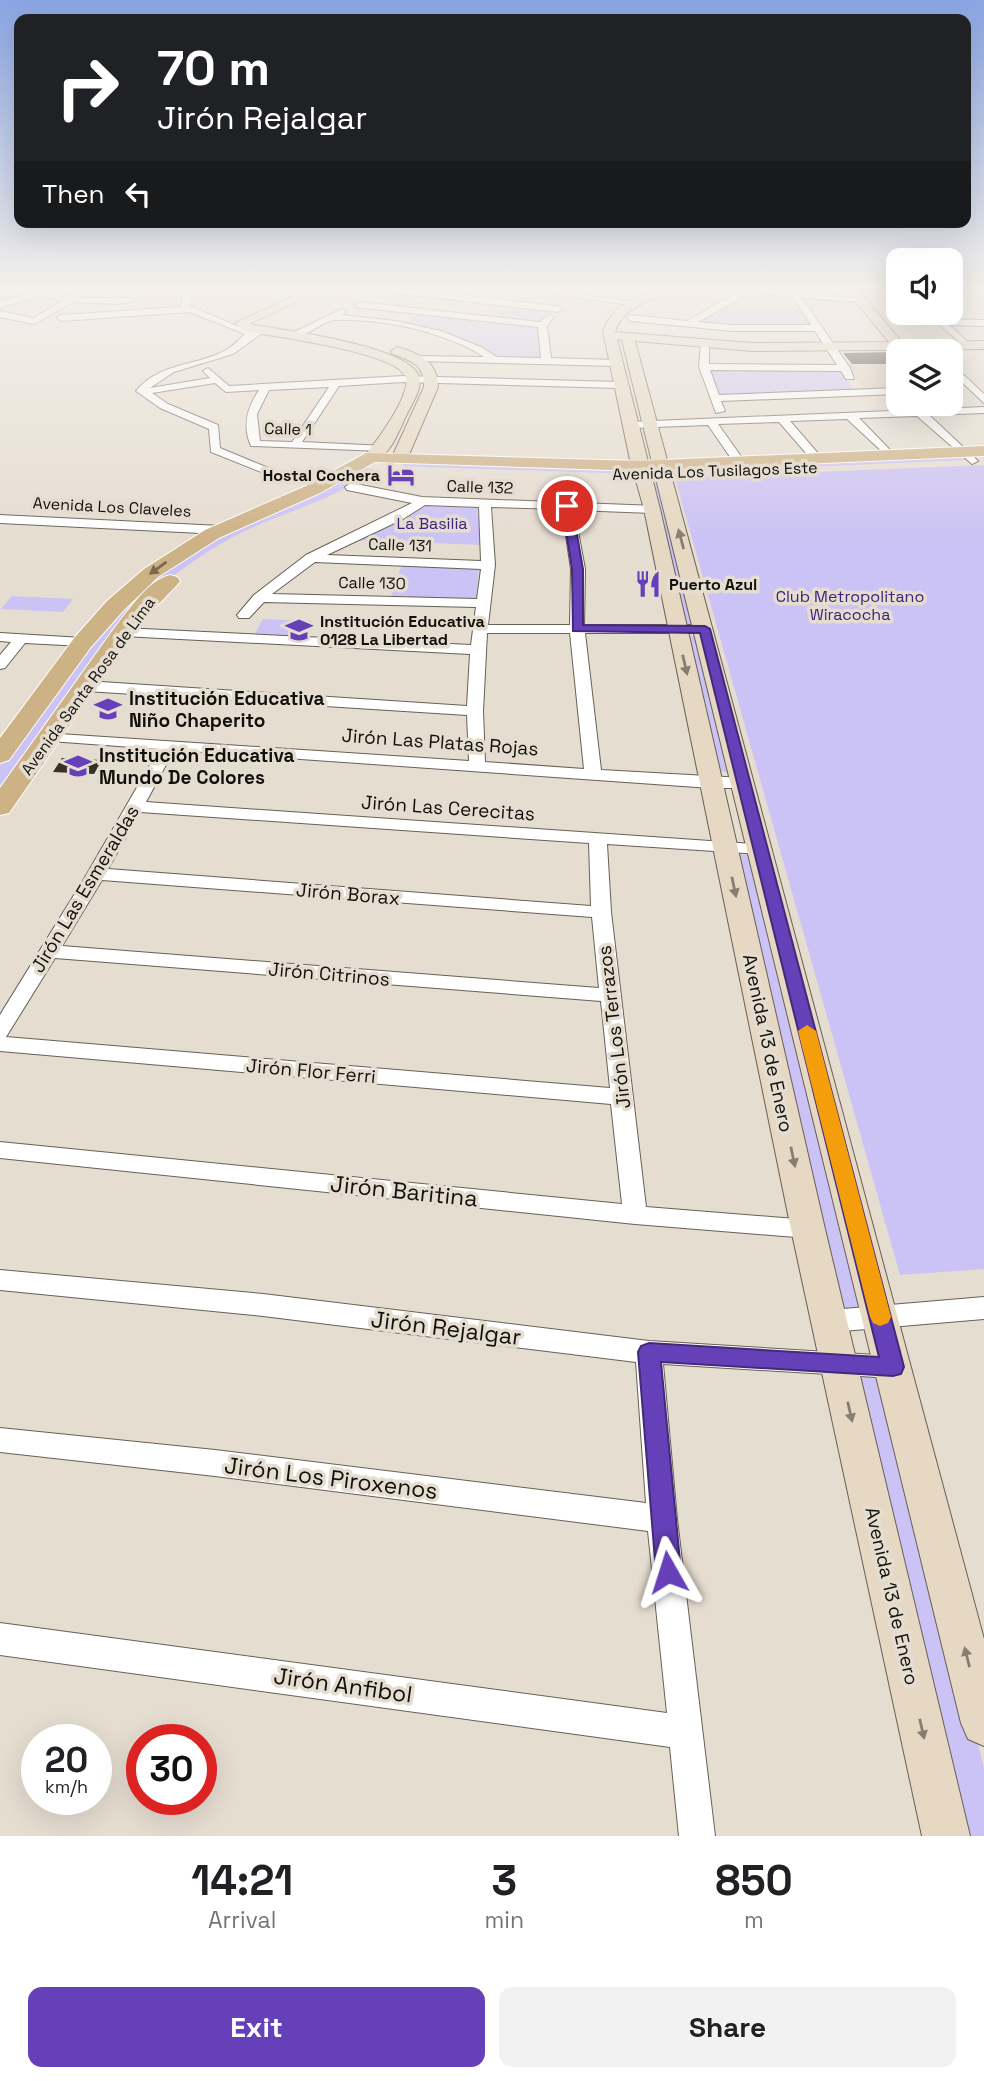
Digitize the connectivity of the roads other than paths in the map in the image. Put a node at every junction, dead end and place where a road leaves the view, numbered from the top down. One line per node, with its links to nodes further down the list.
1 (208, 370): 9 (street)
2 (171, 371): 17 (street)
3 (408, 371): 10 (main road)
4 (429, 371): 11 (main road)
5 (616, 371): 14 (main road, Avenida 13 de Enero)
6 (636, 371): 30 (main road, Avenida 13 de Enero)
7 (705, 371): 19 (street)
8 (847, 371): 18 (street)
9 (217, 380): 15 (street); 17 (street)
10 (414, 380): 11 (street); 12 (street); 35 (main road)
11 (432, 380): 14 (street); 35 (main road)
12 (330, 383): 15 (street); 31 (street)
13 (963, 383): 20 (street)
14 (615, 385): 29 (main road, Avenida 13 de Enero)
15 (266, 387): 31 (street, Calle 1)
16 (886, 391): 18 (street)
17 (142, 392): 39 (street)
18 (860, 392): 19 (street)
19 (716, 398): 28 (street)
20 (984, 400)
21 (984, 410): 22 (street)
22 (963, 411)
23 (886, 414): 24 (street)
24 (850, 416): 26 (street); 32 (street)
25 (924, 416): 33 (street)
26 (782, 419): 28 (street); 34 (street)
27 (711, 422): 28 (street); 30 (street); 36 (street)
28 (724, 422)
29 (630, 425): 30 (street); 38 (main road, Avenida 13 de Enero)
30 (650, 425): 37 (main road, Avenida 13 de Enero)
31 (295, 445): 35 (street, Calle 1)
32 (889, 455): 33 (main road, Avenida Los Tusilagos Este); 34 (main road, Avenida Los Tusilagos Este)
33 (976, 456): 37 (main road, Avenida Los Tusilagos Este)
34 (816, 458): 36 (main road, Avenida Los Tusilagos Este)
35 (381, 459): 38 (main road, Avenida Los Tusilagos Este); 40 (main road, Avenida Santa Rosa de Lima); 46 (main road, Avenida Santa Rosa de Lima)
36 (738, 462): 37 (main road, Avenida Los Tusilagos Este)
37 (663, 470): 38 (main road, Avenida Los Tusilagos Este); 55 (main road, Avenida 13 de Enero, one-way to 37)
38 (641, 471): 44 (main road, Avenida 13 de Enero)
39 (281, 477)
40 (351, 487): 41 (street, Calle 132); 56 (main road, Avenida Santa Rosa de Lima)
41 (422, 501): 42 (street, Calle 132); 47 (street)
42 (485, 503): 43 (street, Calle 132); 48 (street)
43 (567, 506): 44 (street, Calle 132); 53 (street)
44 (652, 509): 54 (main road, Avenida 13 de Enero)
45 (0, 519): 46 (street, Avenida Los Claveles)
46 (221, 530): 59 (main road, Avenida Santa Rosa de Lima, one-way to 59)
47 (312, 558): 48 (street, Calle 131); 49 (street)
48 (488, 565): 50 (street)
49 (259, 598): 50 (street, Calle 130); 51 (street)
50 (483, 603): 52 (street)
51 (244, 615)
52 (481, 629): 53 (street); 60 (street)
53 (577, 629): 54 (street); 69 (street)
54 (676, 629): 55 (street); 70 (main road, Avenida 13 de Enero, one-way to 70)
55 (705, 629): 71 (main road, Avenida 13 de Enero)
56 (123, 632): 60 (street); 62 (main road, Avenida Santa Rosa de Lima)
57 (0, 638): 58 (street)
58 (21, 639): 59 (street); 61 (street)
59 (83, 642): 64 (main road, Avenida Santa Rosa de Lima)
60 (478, 650): 63 (street)
61 (0, 664)
62 (86, 686): 63 (street); 65 (main road, Avenida Santa Rosa de Lima)
63 (475, 711): 68 (street)
64 (7, 735): 67 (main road, Avenida Santa Rosa de Lima)
65 (50, 736): 66 (street, Jirón Las Platas Rojas); 73 (main road, Avenida Santa Rosa de Lima)
66 (169, 745): 68 (street, Jirón Las Platas Rojas); 72 (street, Jirón Las Esmeraldas)
67 (0, 755)
68 (477, 766): 69 (street, Jirón Las Platas Rojas)
69 (593, 774): 70 (street, Jirón Las Platas Rojas)
70 (711, 783): 71 (street, Jirón Las Platas Rojas); 75 (main road, Avenida 13 de Enero)
71 (743, 783): 76 (main road, Avenida 13 de Enero)
72 (134, 806): 74 (street, Jirón Las Cerecitas); 77 (street, Jirón Las Esmeraldas)
73 (0, 807)
74 (598, 839): 75 (street, Jirón Las Cerecitas); 78 (street, Jirón Los Terrazos)
75 (726, 847): 76 (street, Jirón Las Cerecitas); 86 (main road, Avenida 13 de Enero, one-way to 86)
76 (760, 849): 89 (main road, Avenida 13 de Enero)
77 (96, 874): 78 (street, Jirón Borax); 79 (street, Jirón Las Esmeraldas)
78 (601, 912): 80 (street, Jirón Los Terrazos)
79 (48, 951): 80 (street, Jirón Citrinos); 81 (street, Jirón Las Esmeraldas)
80 (610, 995): 83 (street, Jirón Los Terrazos)
81 (0, 1032)
82 (0, 1044): 83 (street, Jirón Flor Ferri)
83 (622, 1097): 85 (street, Jirón Los Terrazos)
84 (0, 1150): 85 (street, Jirón Baritina)
85 (635, 1215): 86 (street, Jirón Baritina)
86 (808, 1228): 90 (main road, Avenida 13 de Enero)
87 (0, 1280): 91 (street, Jirón Rejalgar)
88 (984, 1308): 89 (street)
89 (880, 1317): 90 (street); 93 (main road, Avenida 13 de Enero)
90 (831, 1321): 92 (main road, Avenida 13 de Enero)
91 (649, 1352): 92 (street, Jirón Rejalgar); 95 (street)
92 (839, 1365): 93 (street, Jirón Rejalgar); 100 (main road, Avenida 13 de Enero, one-way to 100)
93 (893, 1367): 97 (main road, Avenida 13 de Enero, one-way to 93)
94 (0, 1440): 95 (street, Jirón Los Piroxenos)
95 (662, 1519): 98 (street)
96 (0, 1639): 98 (street, Jirón Anfibol)
97 (983, 1714)
98 (686, 1731): 99 (street)
99 (697, 1836)
100 (946, 1836)

